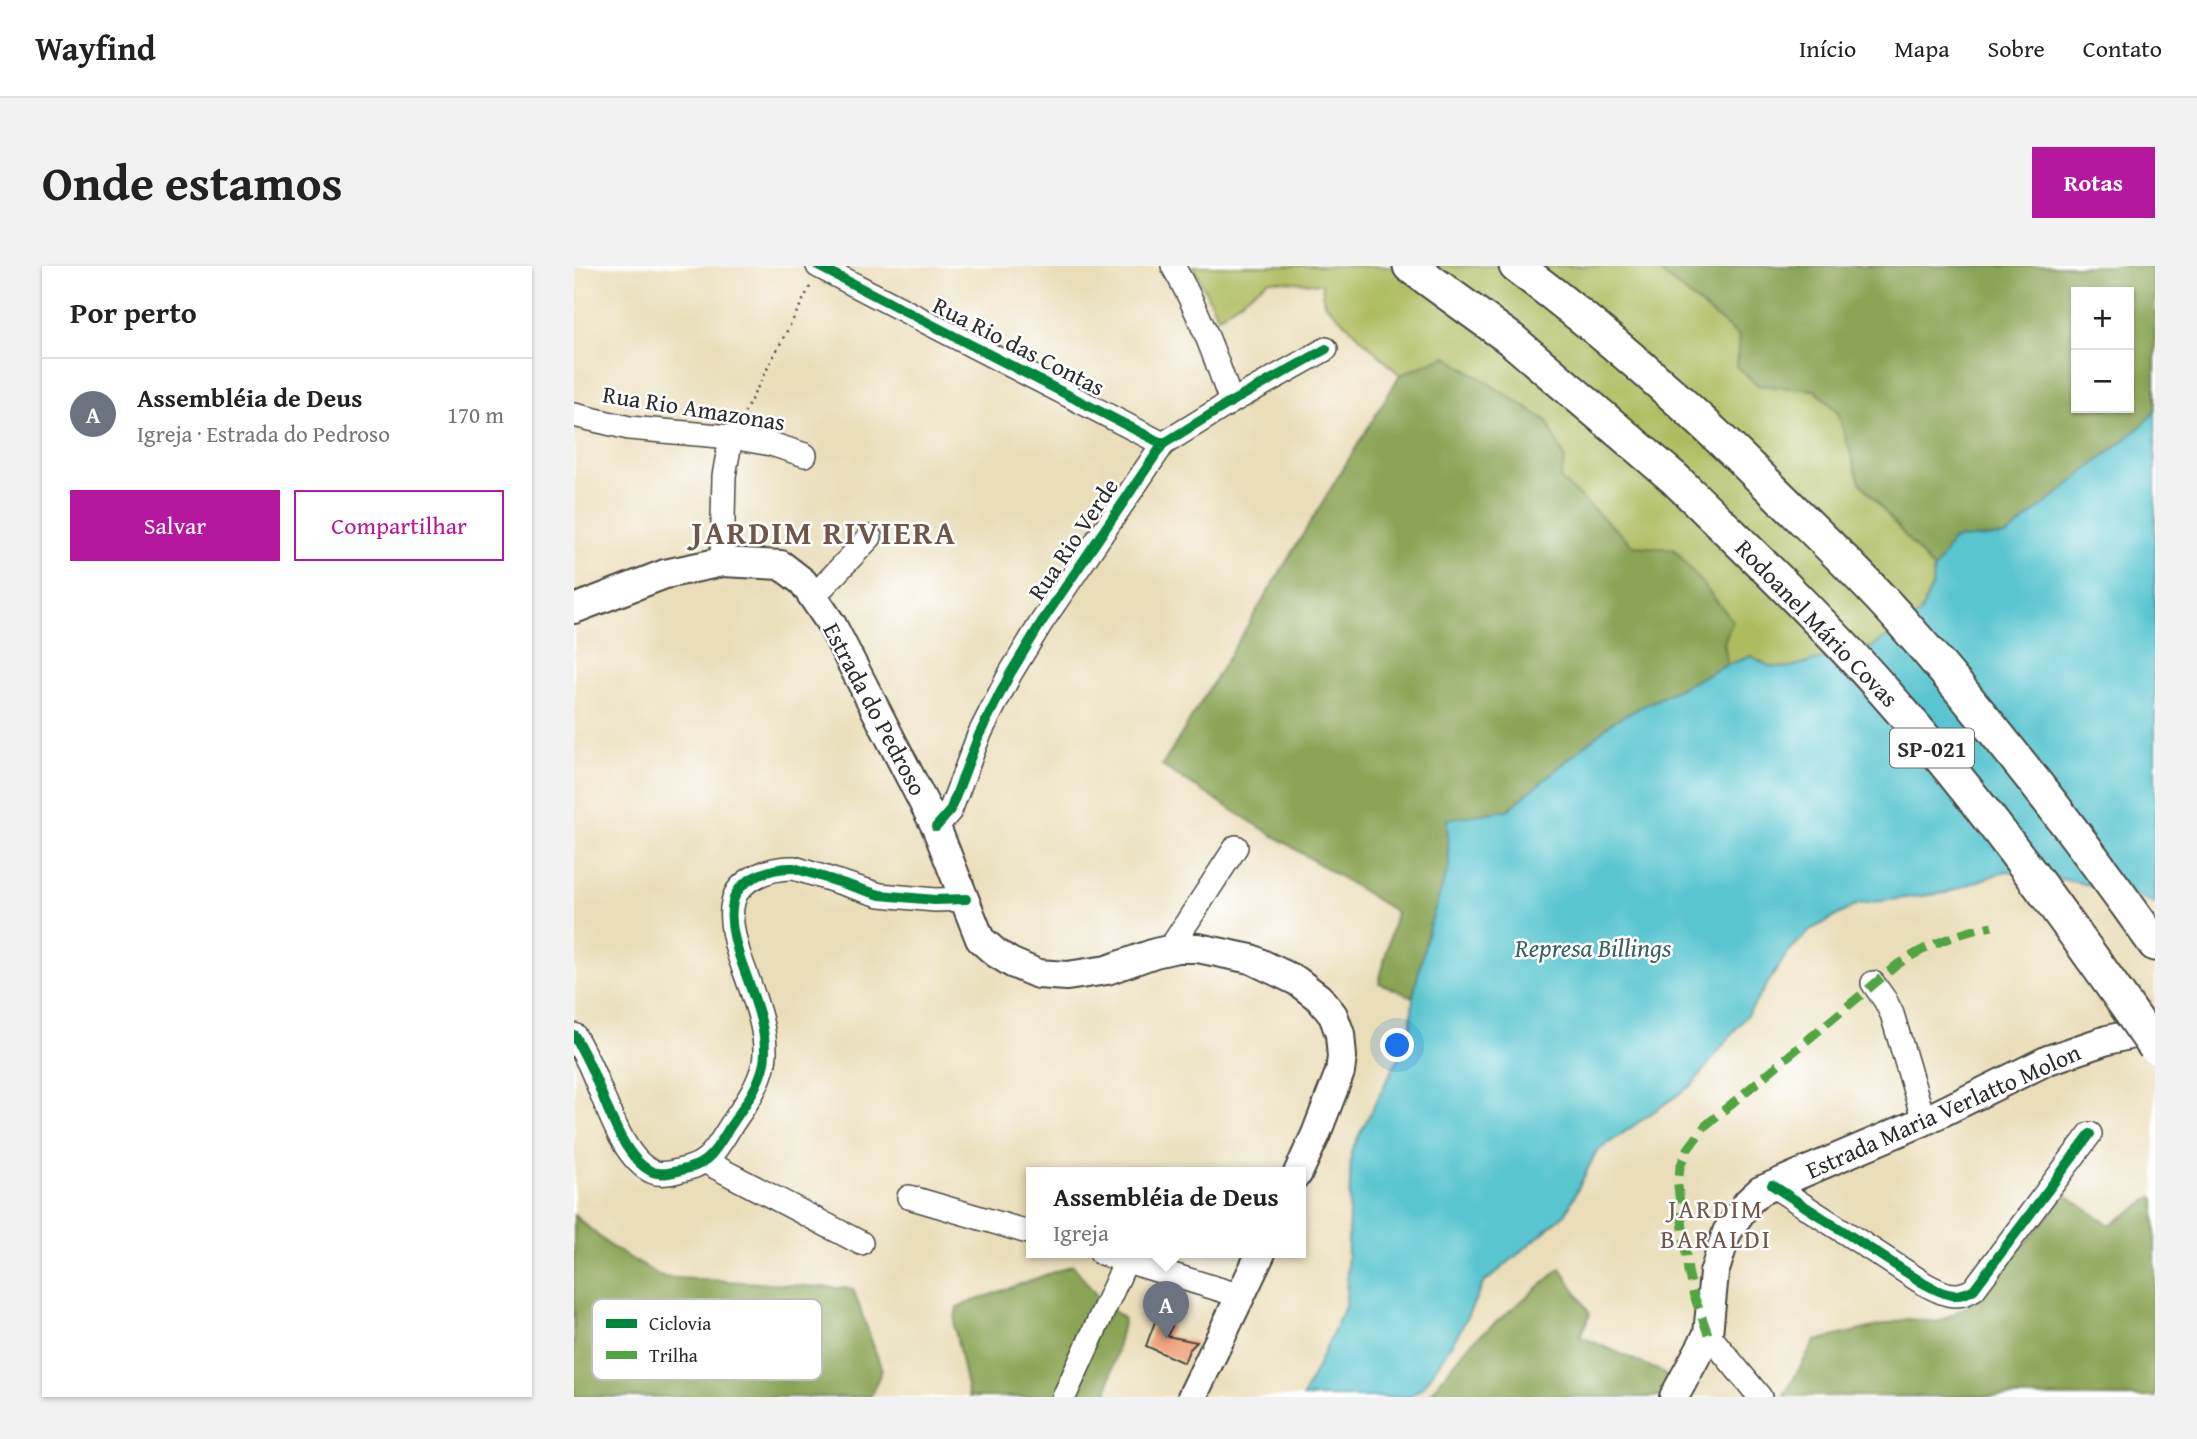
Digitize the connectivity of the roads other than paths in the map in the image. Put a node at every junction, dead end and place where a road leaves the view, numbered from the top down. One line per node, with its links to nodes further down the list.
1 (1173, 266): 6 (street)
2 (1410, 266): 23 (highway, Rodoanel Mário Covas / SP-021, bridge)
3 (1516, 266): 18 (highway, SP-021)
4 (819, 267): 9 (street, Rua Rio das Contas)
5 (1326, 349): 6 (street, Rua Rio Verde)
6 (1231, 402): 9 (street, Rua Rio Verde)
7 (574, 415): 8 (street, Rua Rio Amazonas)
8 (731, 437): 10 (street, Rua Rio Amazonas); 12 (street)
9 (1163, 444): 15 (street, Rua Rio Verde)
10 (805, 455)
11 (870, 537): 13 (street)
12 (722, 562): 13 (main road, Estrada do Pedroso); 14 (main road, Estrada do Pedroso)
13 (814, 596): 15 (main road, Estrada do Pedroso)
14 (574, 610)
15 (936, 827): 17 (main road, Estrada do Pedroso)
16 (1236, 846): 19 (street)
17 (965, 899): 19 (main road, Estrada do Pedroso); 26 (street)
18 (2155, 944)
19 (1169, 950): 27 (main road, Estrada do Pedroso)
20 (1873, 983): 24 (street)
21 (2155, 1029): 24 (main road, Estrada Maria Verlatto Molon)
22 (574, 1035): 26 (street)
23 (2155, 1047)
24 (1924, 1121): 28 (main road, Estrada Maria Verlatto Molon)
25 (2090, 1134): 28 (street)
26 (706, 1162): 31 (street)
27 (1301, 1167)
28 (1772, 1185): 36 (main road, Estrada Maria Verlatto Molon)
29 (909, 1197): 30 (street)
30 (1026, 1232)
31 (861, 1242)
32 (1117, 1258): 34 (street)
33 (1259, 1258): 35 (main road)
34 (1126, 1261): 35 (street); 37 (street)
35 (1241, 1296): 38 (main road)
36 (1708, 1334): 39 (main road); 40 (street)
37 (1063, 1397)
38 (1192, 1397)
39 (1674, 1397)
40 (1760, 1397)

